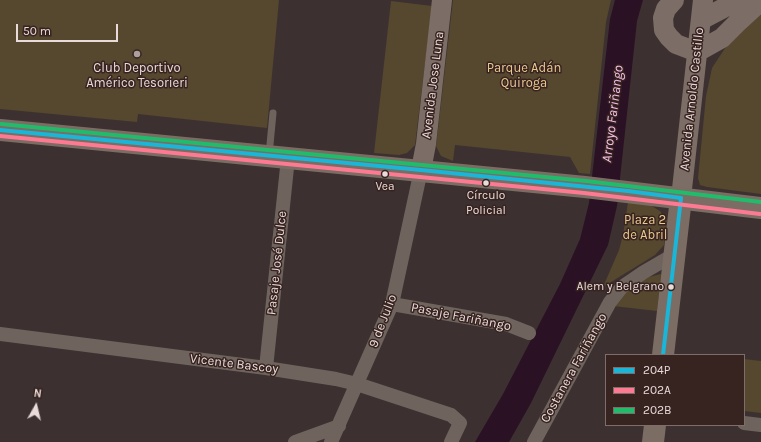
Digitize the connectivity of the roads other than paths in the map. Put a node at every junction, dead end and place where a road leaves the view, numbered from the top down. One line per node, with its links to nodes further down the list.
1 (442, 0): 11 (street, Avenida Jose Luna)
2 (674, 0): 7 (street)
3 (703, 0): 6 (street, Avenida Arnoldo Castillo)
4 (738, 0): 6 (street)
5 (761, 1): 7 (street)
6 (701, 20): 7 (street, Avenida Arnoldo Castillo)
7 (697, 52): 12 (street, Avenida Arnoldo Castillo)
8 (273, 113): 10 (lane)
9 (0, 130): 10 (main road)
10 (278, 157): 11 (main road); 19 (street, Pasaje José Dulce)
11 (421, 170): 12 (main road); 15 (street, 9 de Julio)
12 (681, 198): 13 (main road); 14 (main road)
13 (761, 208)
14 (675, 254): 18 (main road); 28 (street, Costanera Fariñango)
15 (392, 304): 16 (street, Pasaje Fariñango); 20 (street, 9 de Julio)
16 (529, 333)
17 (0, 334): 19 (street, Vicente Bascoy)
18 (663, 354)
19 (266, 368): 20 (street, Vicente Bascoy)
20 (357, 384): 23 (street, 9 de Julio); 27 (street, Vicente Bascoy)
21 (745, 423): 22 (street)
22 (761, 425)
23 (339, 426): 25 (street); 26 (street, 9 de Julio)
24 (655, 426): 29 (main road)
25 (295, 442)
26 (331, 442)
27 (451, 442)
28 (534, 442)
29 (653, 442)

